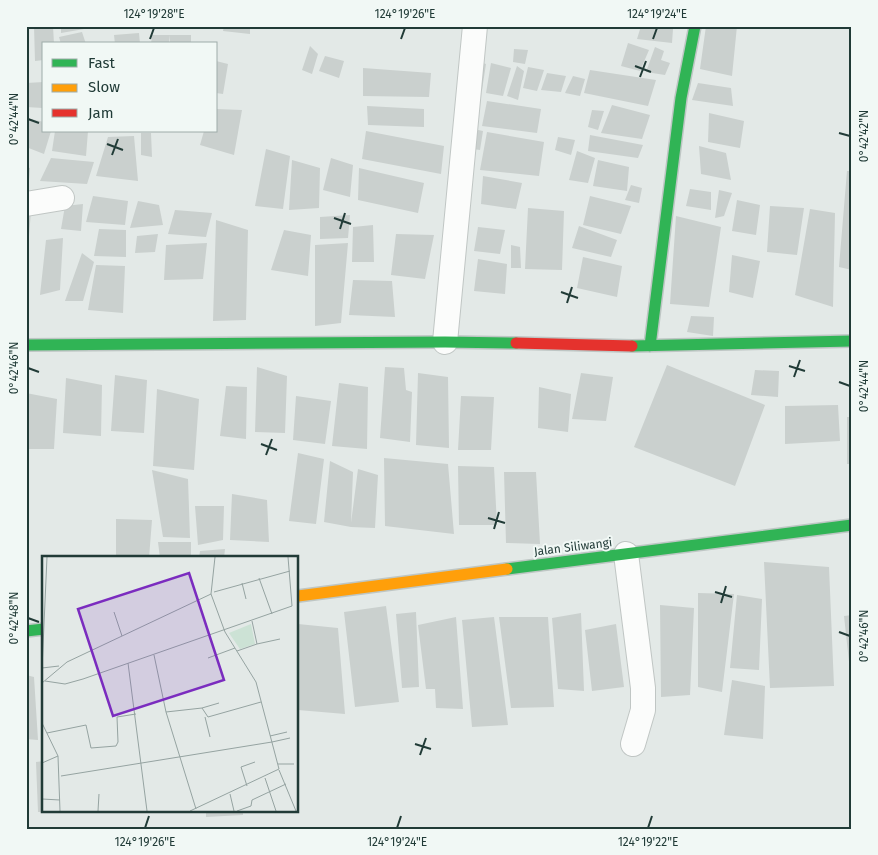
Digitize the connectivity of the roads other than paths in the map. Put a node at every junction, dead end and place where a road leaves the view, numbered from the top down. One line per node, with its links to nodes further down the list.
1 (695, 26): 8 (street)
2 (474, 34): 6 (street)
3 (62, 198): 4 (street)
4 (26, 204)
5 (852, 341): 8 (street)
6 (445, 342): 7 (street); 8 (street)
7 (26, 346)
8 (650, 346)
9 (852, 525): 10 (street, Jalan Siliwangi)
10 (626, 554): 11 (street, Jalan Siliwangi); 14 (street)
11 (299, 596)
12 (42, 629): 13 (street)
13 (26, 631)
14 (632, 744)

